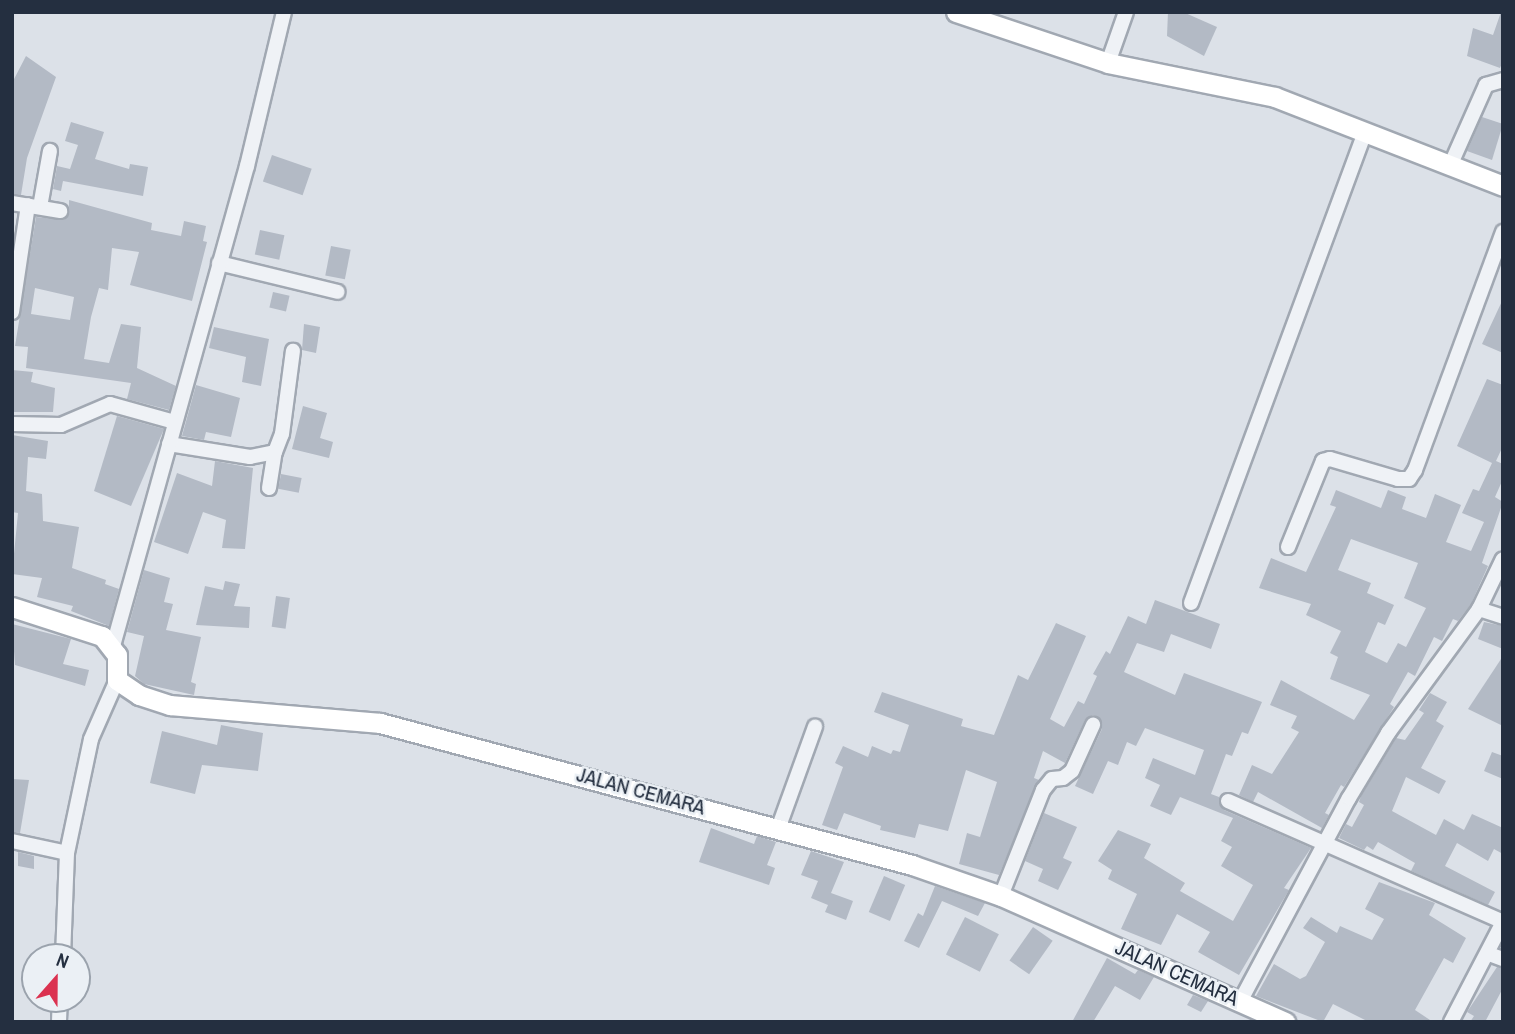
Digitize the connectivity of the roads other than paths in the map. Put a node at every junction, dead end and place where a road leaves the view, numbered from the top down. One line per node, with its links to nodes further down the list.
1 (284, 12): 14 (street)
2 (956, 12): 4 (street)
3 (1126, 12): 4 (street)
4 (1108, 63): 6 (street)
5 (1503, 80): 8 (street)
6 (1365, 132): 8 (street); 25 (street)
7 (50, 151): 11 (street)
8 (1450, 166): 9 (street)
9 (1503, 186)
10 (12, 203): 11 (street)
11 (34, 206): 12 (street); 16 (street)
12 (60, 211)
13 (1503, 232): 23 (street)
14 (219, 263): 15 (street); 18 (street)
15 (338, 292)
16 (12, 312)
17 (293, 351): 21 (street)
18 (175, 422): 19 (street); 20 (street)
19 (12, 424)
20 (169, 444): 21 (street); 29 (street)
21 (275, 452): 22 (street)
22 (269, 488)
23 (1288, 547)
24 (1503, 559): 27 (street)
25 (1191, 603)
26 (12, 607): 29 (street)
27 (1479, 609): 28 (street); 36 (street)
28 (1503, 617)
29 (114, 646): 30 (street)
30 (117, 680): 34 (street, JALAN CEMARA); 37 (street)
31 (1093, 724): 38 (street)
32 (815, 727): 34 (street)
33 (1228, 801): 36 (street)
34 (778, 829): 38 (street, JALAN CEMARA)
35 (12, 841): 37 (street)
36 (1323, 846): 40 (street); 41 (street)
37 (67, 853): 39 (street)
38 (1001, 896): 41 (street, JALAN CEMARA)
39 (64, 943)
40 (1496, 957): 43 (street)
41 (1241, 1000): 42 (street, JALAN CEMARA)
42 (1285, 1022)
43 (1451, 1022)

